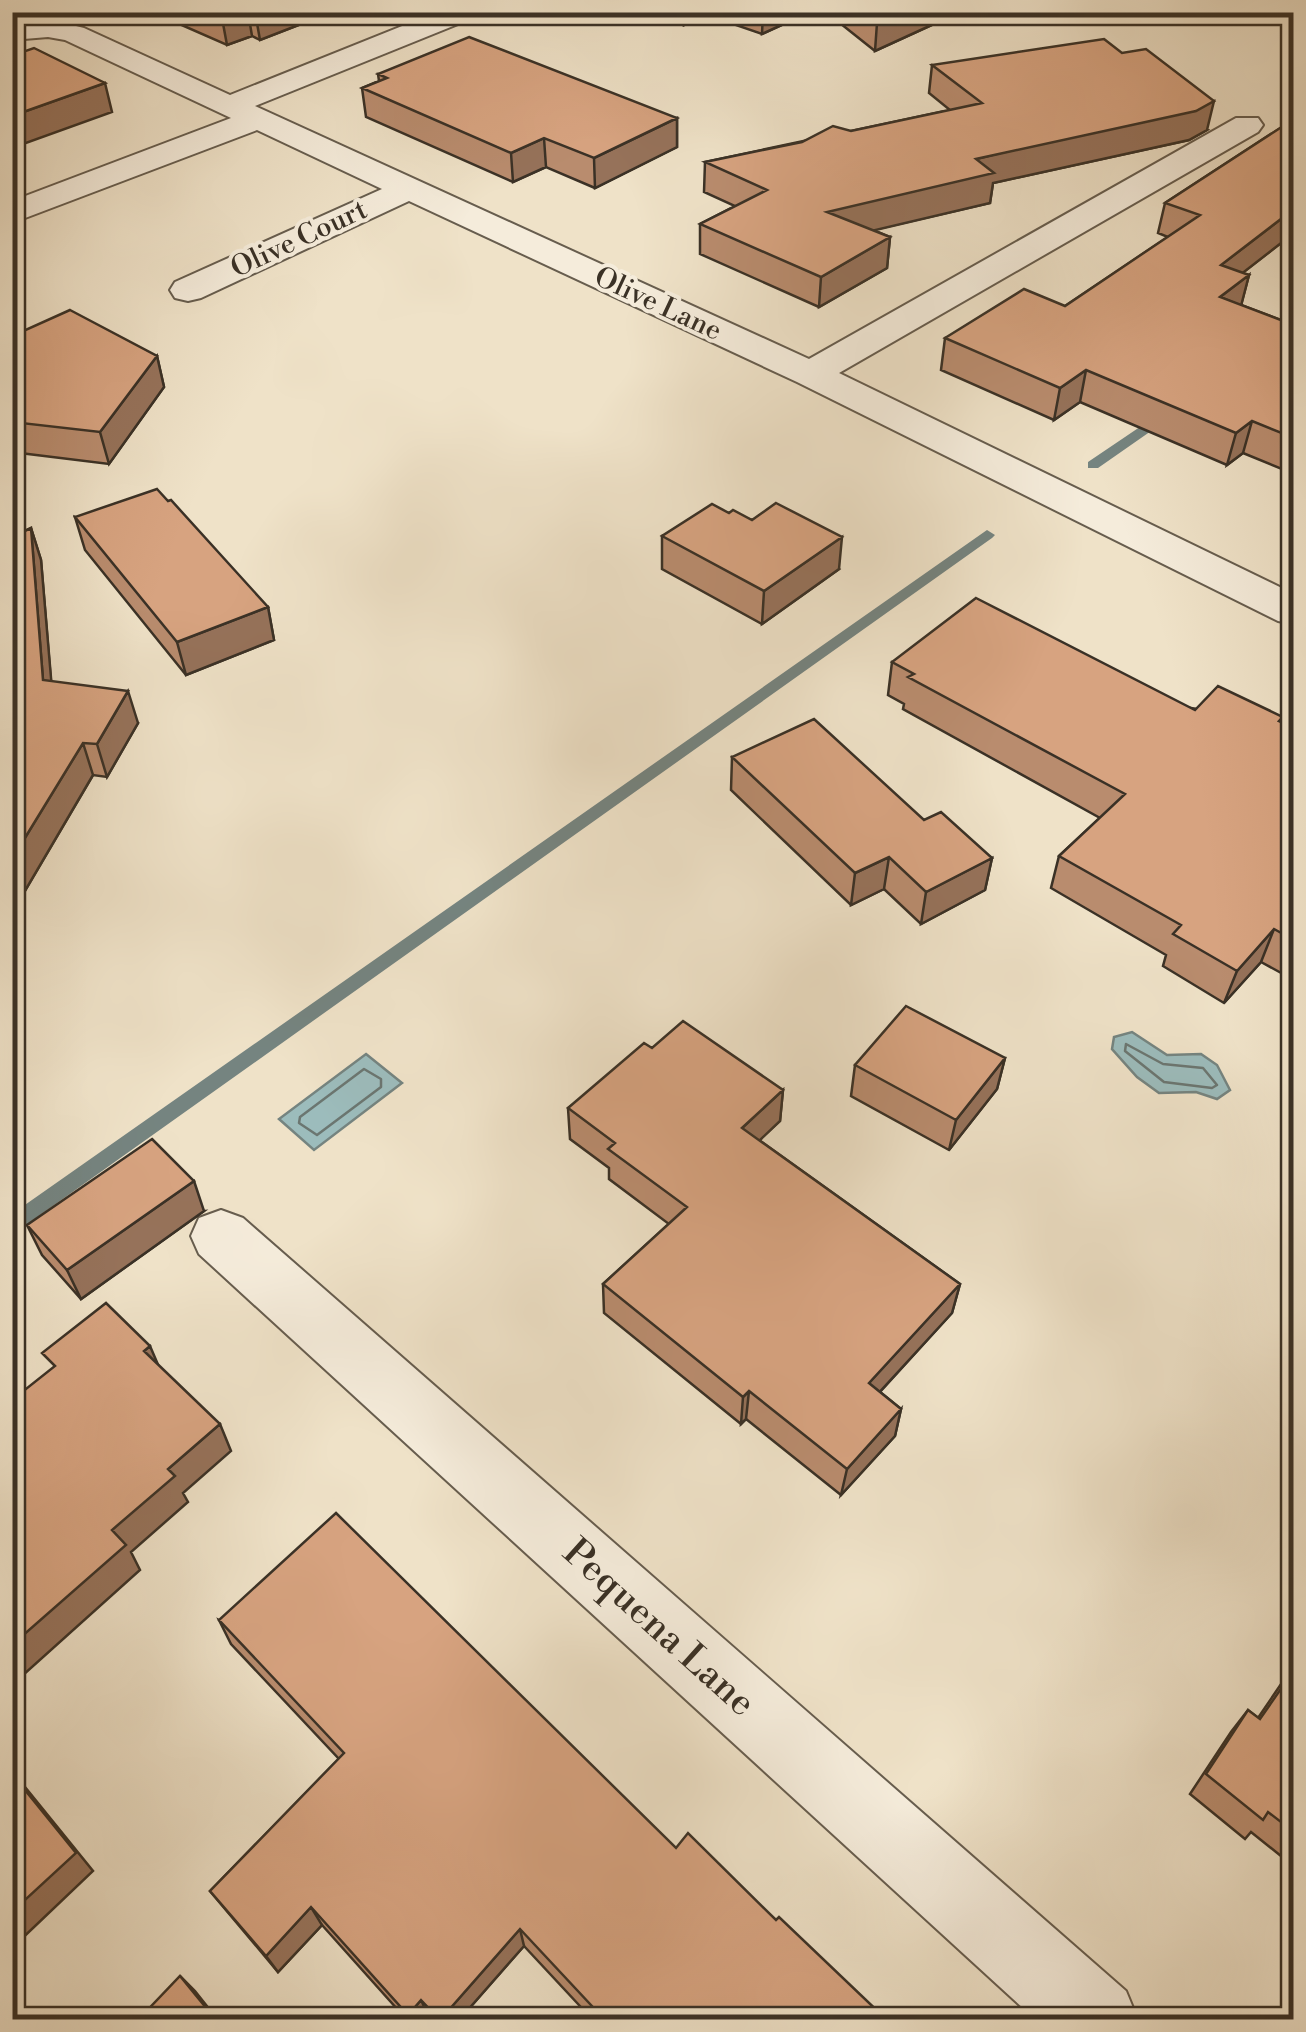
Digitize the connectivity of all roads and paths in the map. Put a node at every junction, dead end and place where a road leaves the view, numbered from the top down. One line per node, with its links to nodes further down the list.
1 (463, 12): 3 (street)
2 (12, 32): 3 (street, Olive Lane)
3 (243, 113): 5 (street, Olive Lane); 6 (street)
4 (1246, 124): 8 (street)
5 (410, 188): 7 (street, Olive Court); 8 (street, Olive Lane)
6 (12, 213)
7 (188, 290)
8 (810, 374): 9 (street, Olive Lane)
9 (1294, 611)
10 (221, 1236): 11 (street, Pequena Lane)
11 (1098, 2020)

